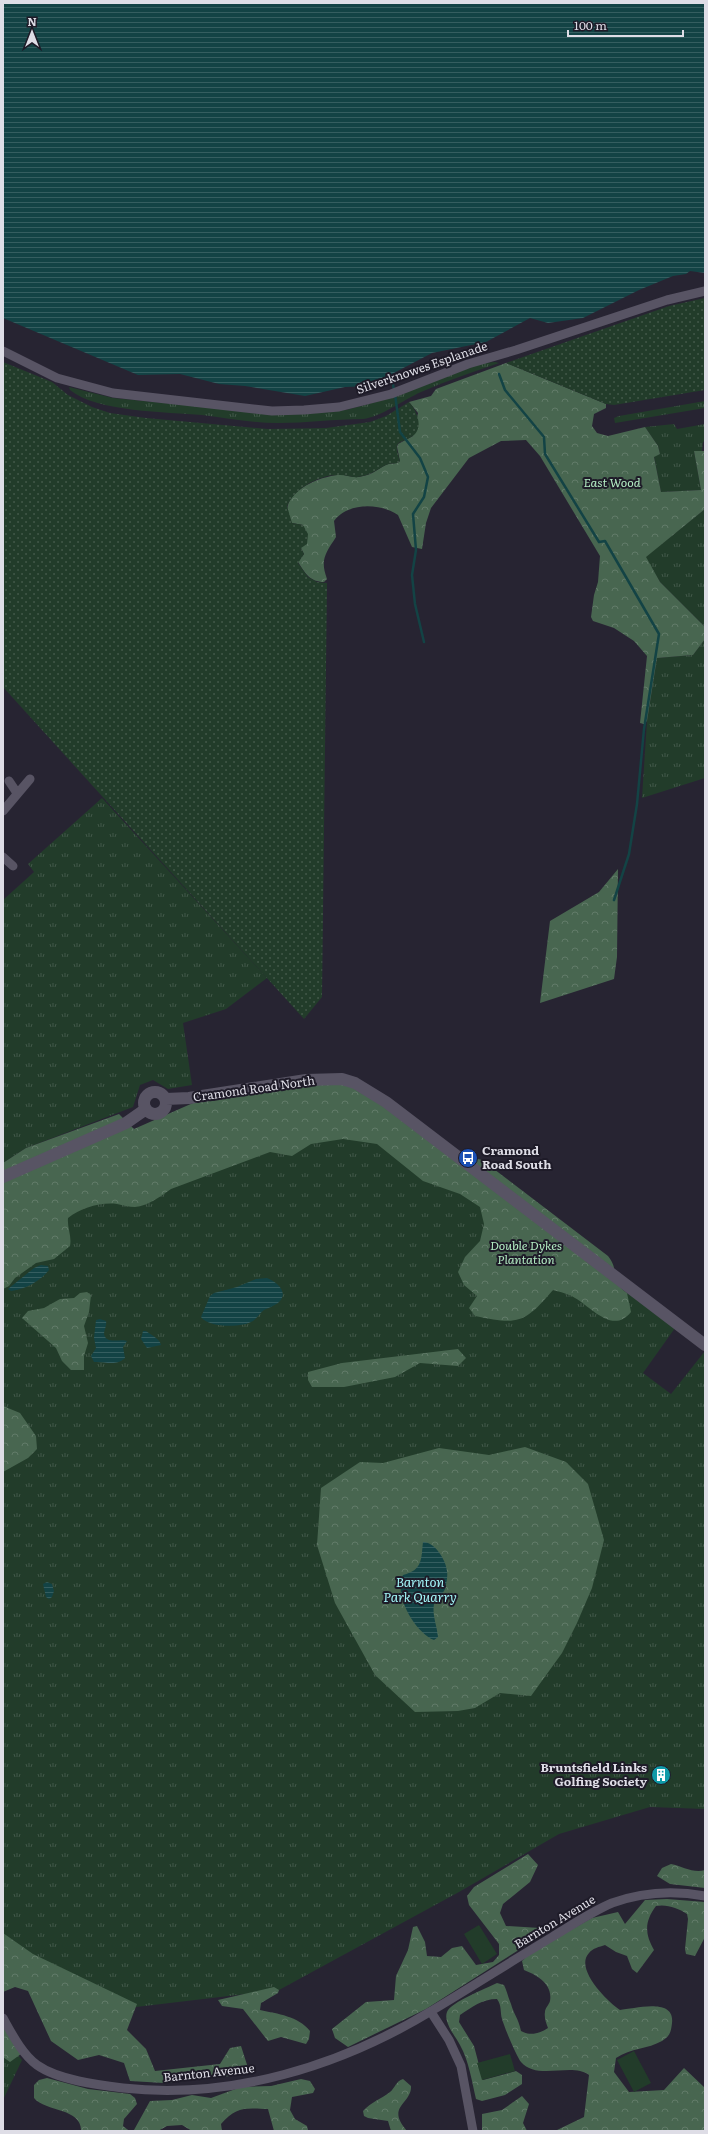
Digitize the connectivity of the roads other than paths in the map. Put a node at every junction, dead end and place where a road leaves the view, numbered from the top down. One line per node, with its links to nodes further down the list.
1 (705, 291): 2 (street, Silverknowes Esplanade)
2 (3, 350)
3 (30, 779): 5 (street)
4 (9, 781): 5 (street)
5 (17, 794): 6 (street)
6 (3, 811)
7 (3, 857): 8 (street)
8 (13, 866)
9 (166, 1099): 10 (street); 10 (street); 12 (street, Cramond Road North)
10 (146, 1109): 11 (street)
11 (3, 1176)
12 (705, 1345)
13 (705, 1896): 14 (street, Barnton Avenue)
14 (431, 2012): 15 (street, Barnton Avenue); 16 (street)
15 (3, 2018)
16 (473, 2131)

